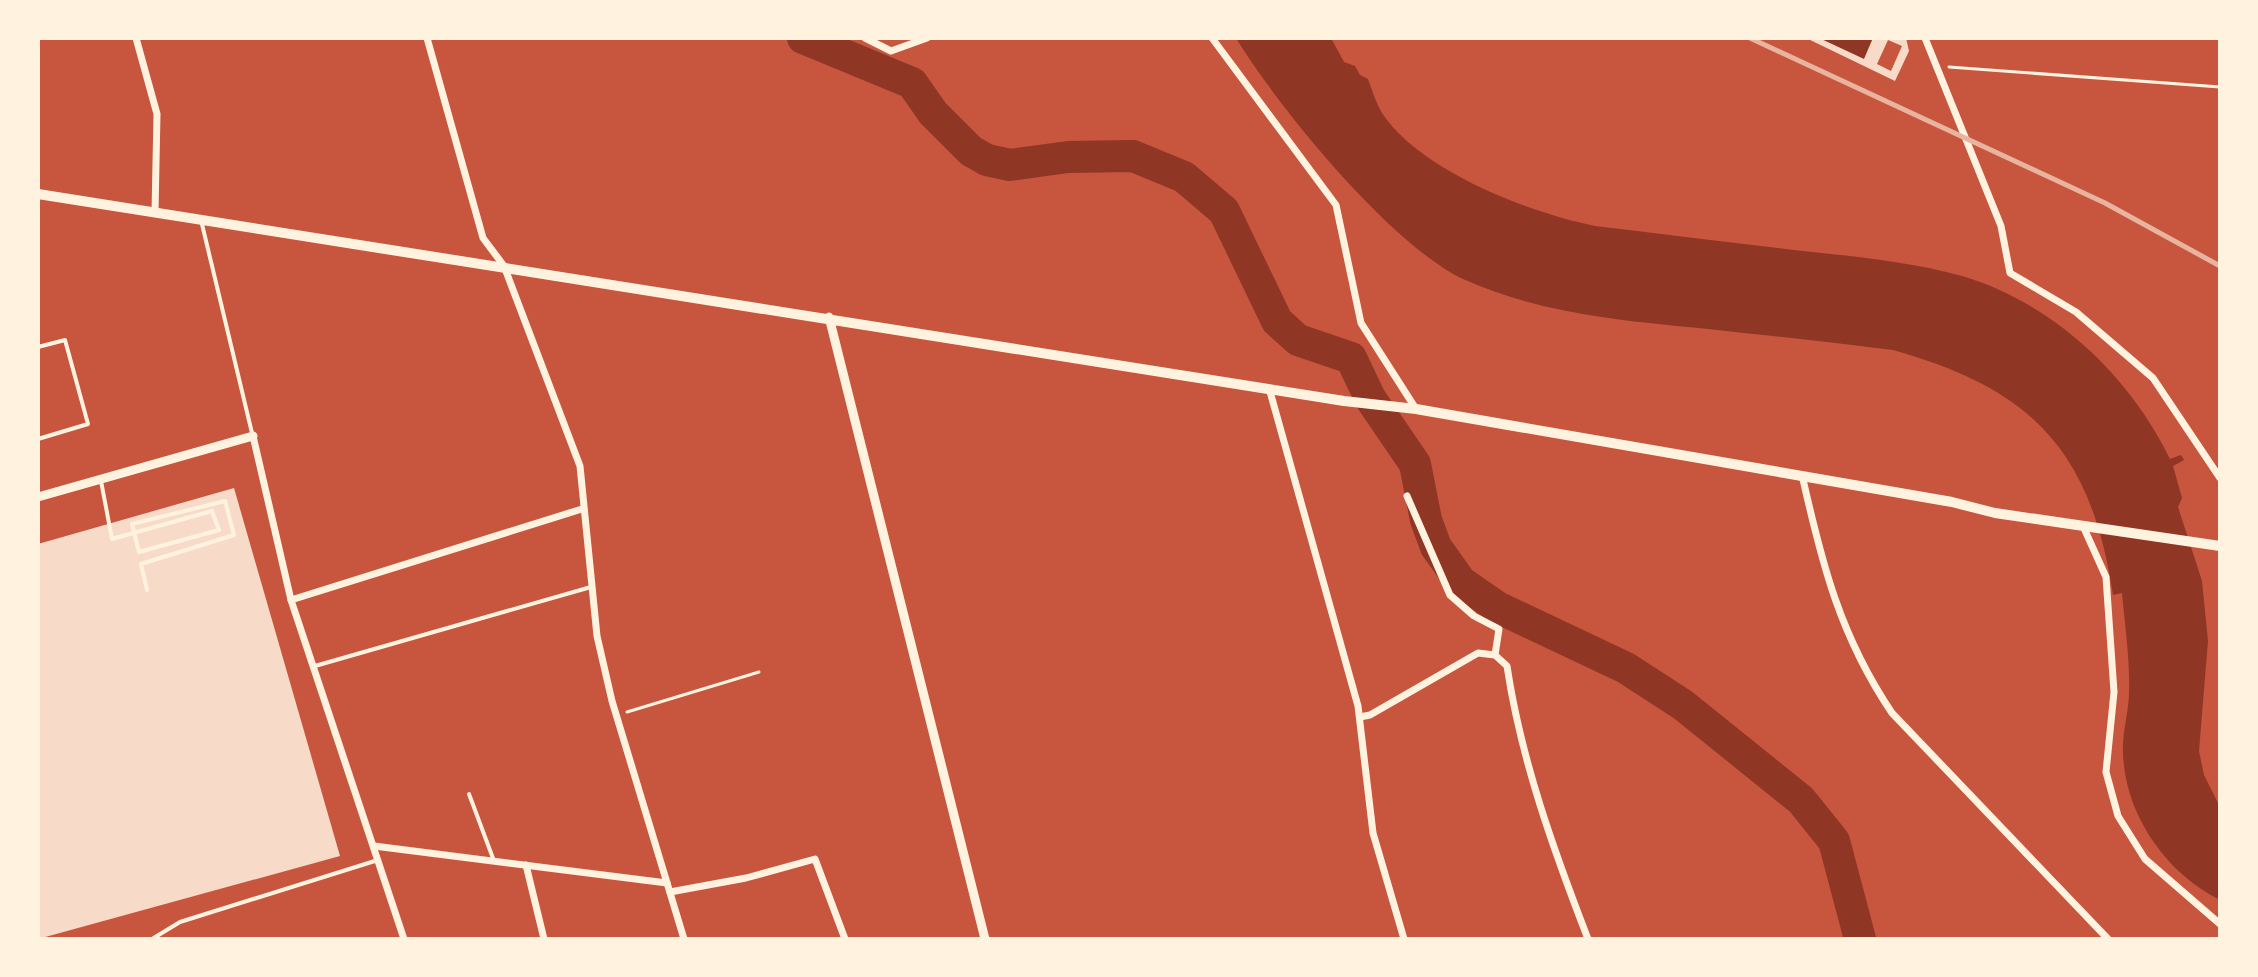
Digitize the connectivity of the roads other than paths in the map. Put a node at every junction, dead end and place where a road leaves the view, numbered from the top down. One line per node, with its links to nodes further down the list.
1 (136, 38): 8 (street)
2 (427, 38): 10 (street)
3 (865, 38): 4 (street)
4 (927, 38)
5 (1212, 38): 14 (street)
6 (1925, 38): 18 (street)
7 (38, 194): 8 (main road)
8 (155, 212): 9 (main road)
9 (200, 218): 10 (main road); 15 (lane)
10 (504, 266): 11 (main road); 22 (street)
11 (829, 317): 13 (main road); 44 (street)
12 (38, 347): 16 (lane)
13 (1269, 388): 14 (main road); 30 (street)
14 (1416, 409): 17 (main road)
15 (253, 436): 19 (street); 27 (street)
16 (38, 439)
17 (1802, 475): 23 (main road); 47 (street)
18 (2220, 478)
19 (101, 479): 21 (street); 26 (lane)
20 (1407, 496): 28 (street)
21 (38, 497)
22 (582, 509): 25 (street); 27 (street)
23 (2083, 526): 24 (main road); 37 (street)
24 (2220, 546)
25 (593, 586): 29 (lane); 36 (street)
26 (147, 590)
27 (291, 600): 29 (street)
28 (1495, 655): 30 (street); 46 (street)
29 (313, 667): 32 (street)
30 (1360, 717): 45 (street)
31 (469, 794): 34 (lane)
32 (374, 846): 33 (street); 34 (street)
33 (378, 860): 39 (lane); 40 (street)
34 (494, 861): 35 (street)
35 (526, 865): 36 (street); 41 (street)
36 (668, 887): 38 (street); 43 (street)
37 (2220, 924)
38 (683, 938): 42 (street)
39 (152, 939)
40 (404, 939)
41 (544, 939)
42 (672, 939)
43 (845, 939)
44 (985, 939)
45 (1404, 939)
46 (1588, 939)
47 (2108, 939)

